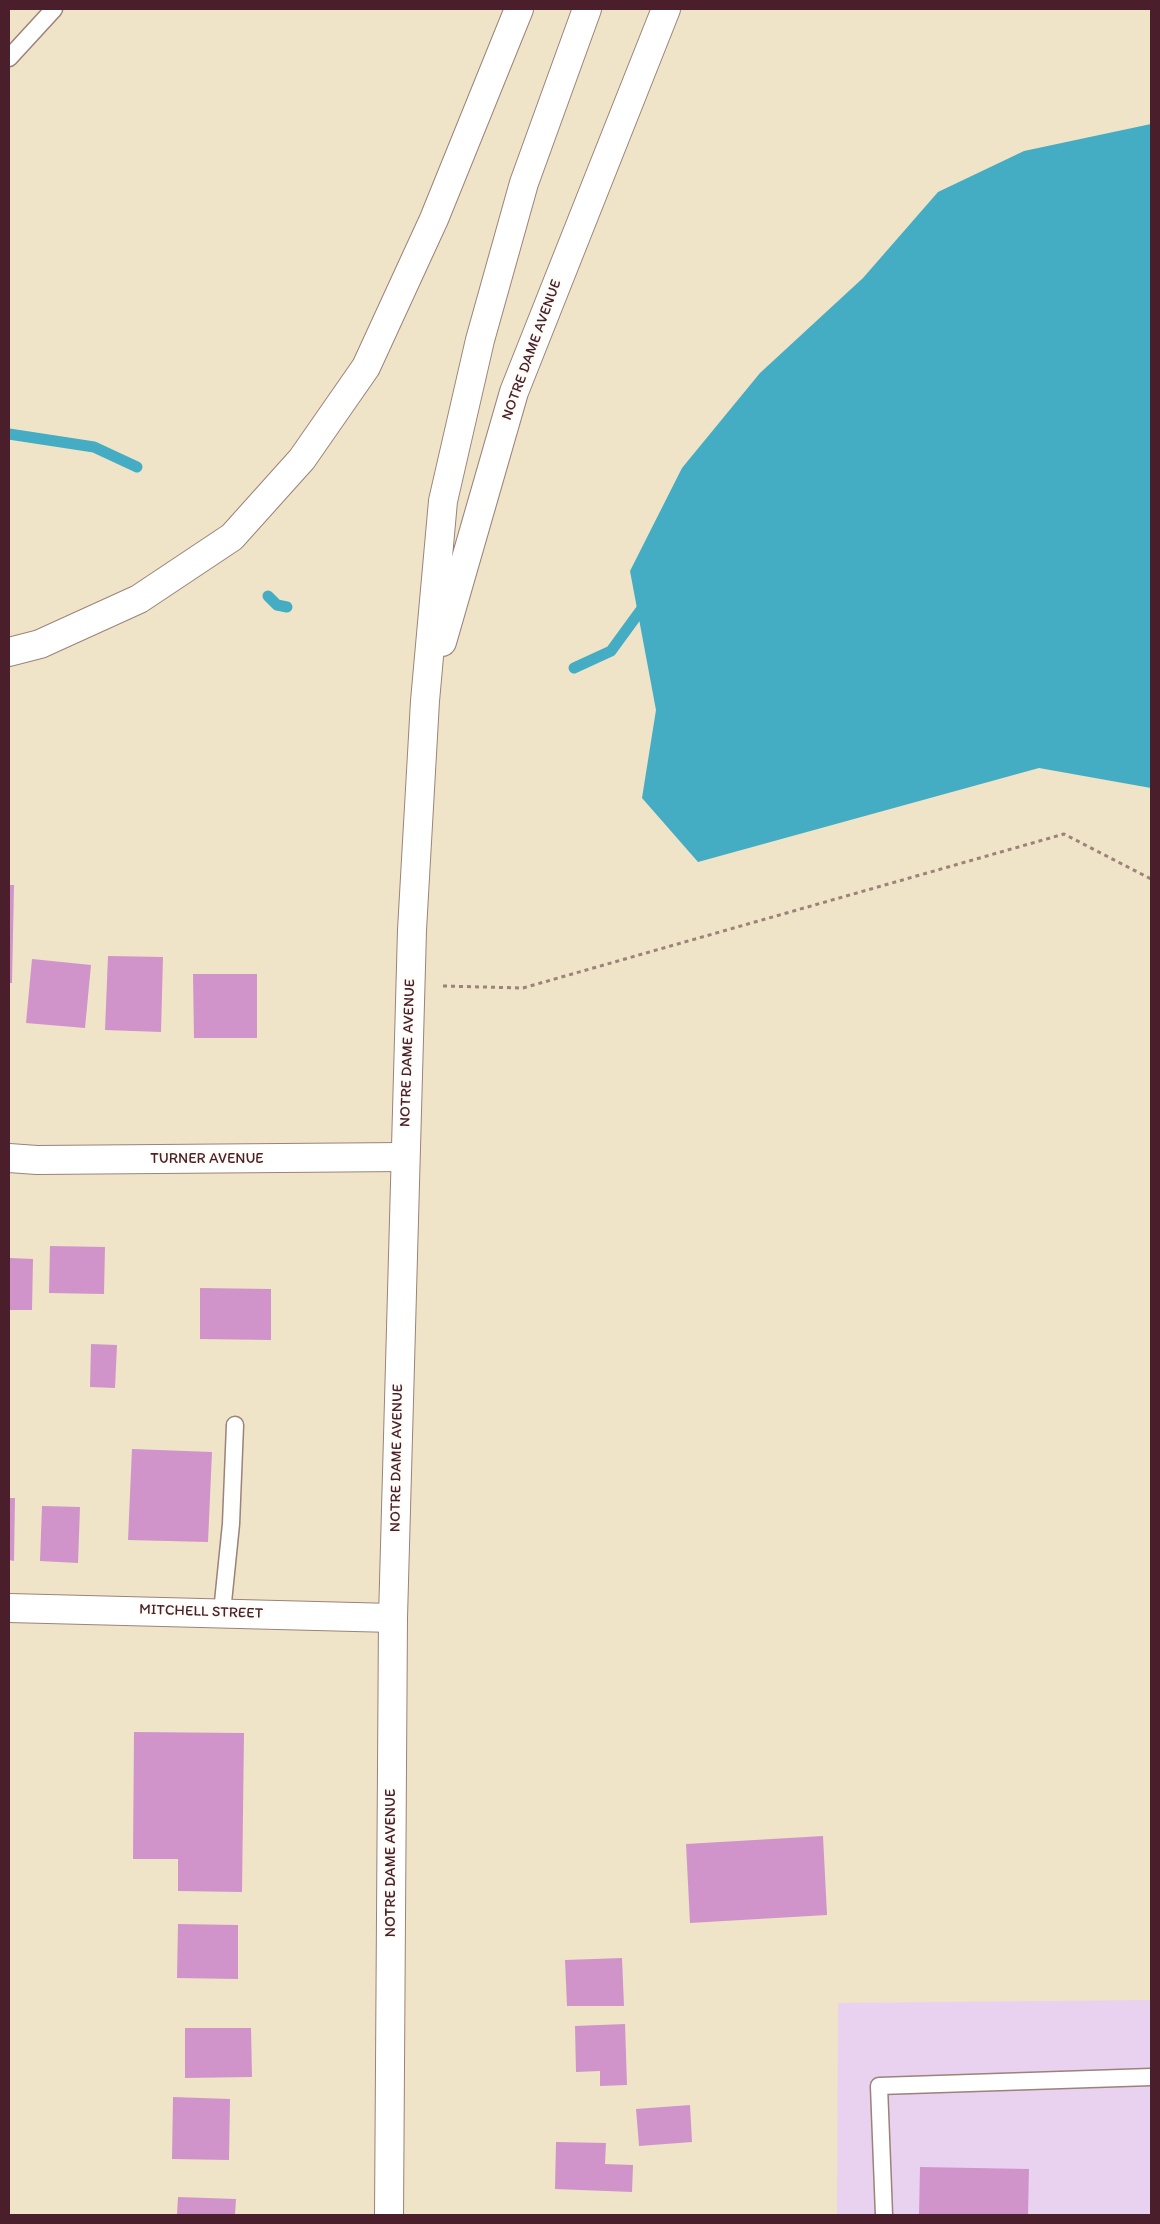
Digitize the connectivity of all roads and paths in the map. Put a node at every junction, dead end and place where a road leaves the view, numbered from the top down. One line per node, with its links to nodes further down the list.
1 (54, 9): 5 (lane)
2 (519, 9): 6 (main road)
3 (587, 9): 7 (main road, NOTRE DAME AVENUE)
4 (666, 9): 7 (main road, NOTRE DAME AVENUE)
5 (9, 58)
6 (9, 652)
7 (425, 701): 9 (main road, NOTRE DAME AVENUE)
8 (1151, 880): 9 (path)
9 (410, 985): 10 (main road, NOTRE DAME AVENUE)
10 (404, 1157): 11 (main road, TURNER AVENUE); 15 (main road, NOTRE DAME AVENUE)
11 (9, 1158)
12 (235, 1425): 14 (lane)
13 (9, 1608): 14 (main road, MITCHELL STREET)
14 (222, 1612): 15 (main road, MITCHELL STREET)
15 (393, 1618): 17 (main road, NOTRE DAME AVENUE)
16 (1151, 2077): 18 (lane)
17 (389, 2215)
18 (884, 2215)

